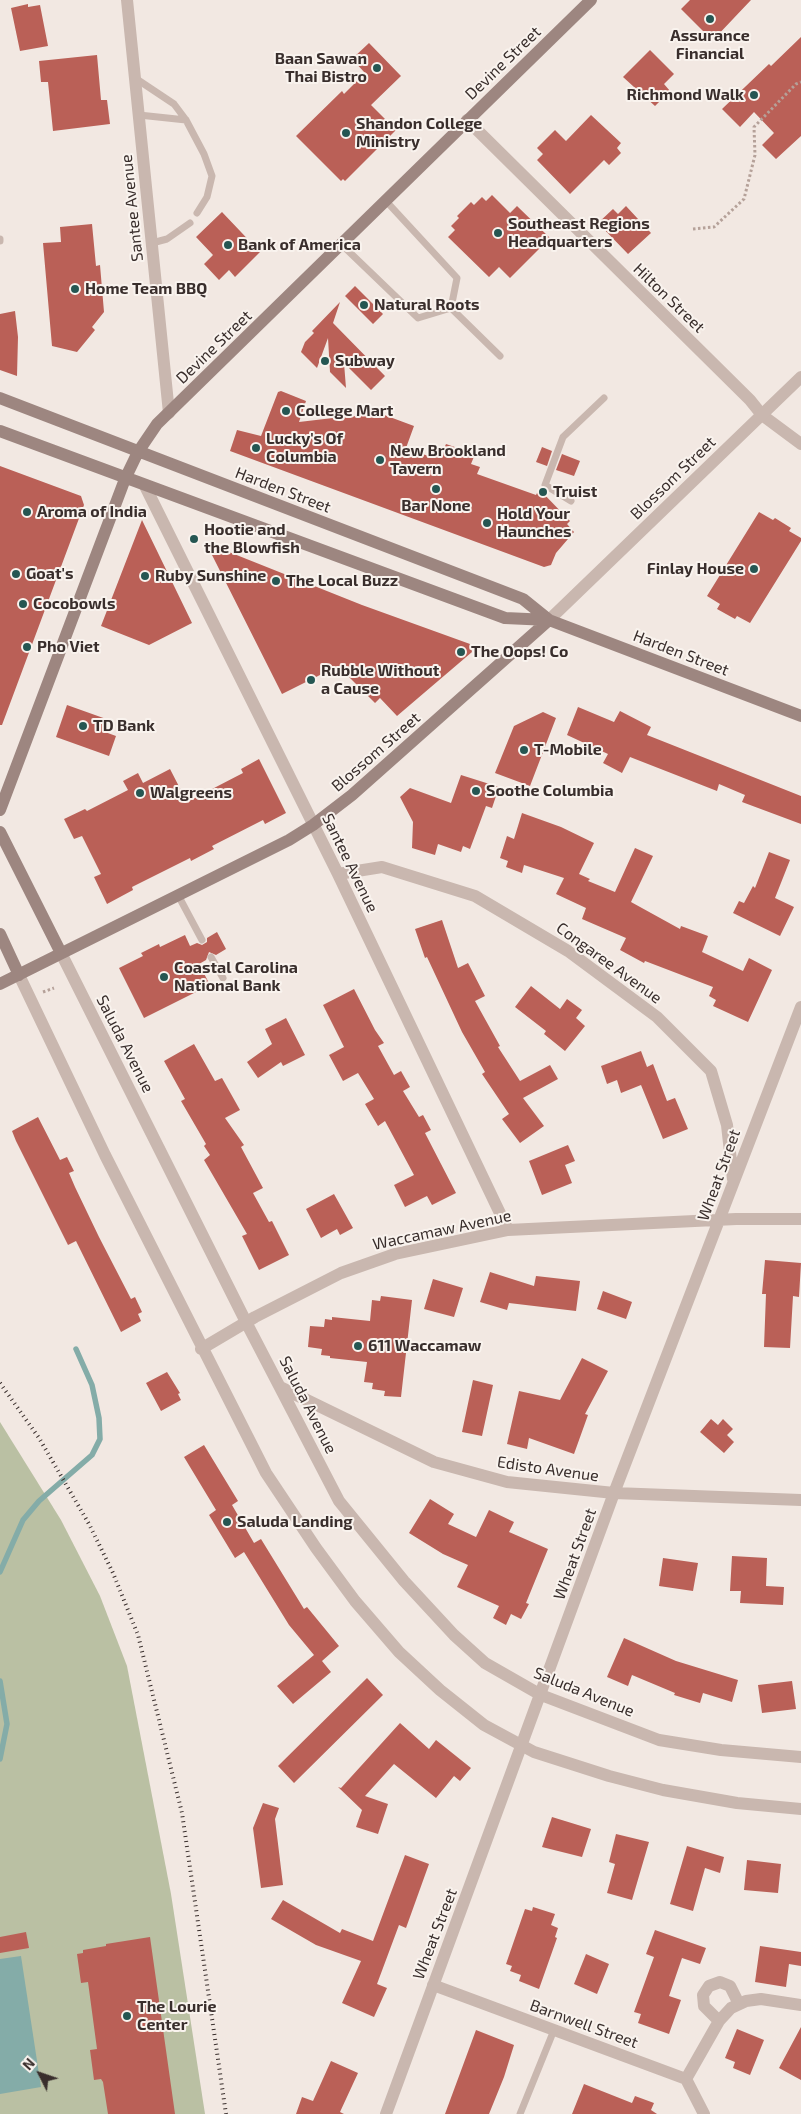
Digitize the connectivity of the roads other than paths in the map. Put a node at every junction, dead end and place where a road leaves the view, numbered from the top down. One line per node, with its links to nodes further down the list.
1 (127, 0): 3 (street, Santee Avenue)
2 (590, 0): 6 (main road, Devine Street)
3 (135, 78): 4 (street, Santee Avenue); 5 (lane)
4 (139, 115): 5 (lane); 10 (street, Santee Avenue)
5 (186, 120): 8 (lane)
6 (468, 120): 7 (main road, Devine Street); 18 (street, Hilton Street)
7 (386, 201): 11 (main road, Devine Street); 12 (lane)
8 (197, 213)
9 (190, 223): 10 (lane)
10 (152, 243): 17 (street, Santee Avenue)
11 (341, 244): 12 (lane); 17 (main road, Devine Street)
12 (451, 308): 13 (lane)
13 (500, 356)
14 (801, 377): 18 (street, Blossom Street)
15 (0, 398): 21 (main road, Harden Street)
16 (604, 398): 24 (lane)
17 (169, 413): 21 (main road, Devine Street)
18 (762, 415): 20 (street, Hilton Street); 25 (street, Blossom Street)
19 (0, 432): 22 (main road, Harden Street)
20 (801, 444)
21 (138, 452): 22 (main road, Devine Street); 25 (main road, Harden Street)
22 (125, 479): 23 (main road, Harden Street); 27 (main road, Devine Street)
23 (145, 486): 25 (main road, Harden Street); 28 (street, Santee Avenue)
24 (571, 501)
25 (549, 620): 26 (main road, Harden Street); 28 (main road, Blossom Street)
26 (801, 716)
27 (0, 810)
28 (313, 825): 30 (street, Santee Avenue); 31 (main road, Blossom Street)
29 (0, 832): 34 (main road, Saluda Avenue)
30 (338, 874): 40 (street, Congaree Avenue); 43 (street, Santee Avenue)
31 (178, 895): 33 (lane); 34 (main road, Blossom Street)
32 (0, 934): 36 (main road)
33 (202, 940)
34 (61, 953): 36 (main road, Blossom Street); 44 (street, Saluda Avenue)
35 (211, 957): 37 (lane)
36 (19, 975): 38 (main road, Blossom Street); 45 (street)
37 (223, 978)
38 (0, 984)
39 (801, 1006): 40 (street, Wheat Street)
40 (733, 1181): 42 (street, Wheat Street)
41 (801, 1219): 42 (street, Waccamaw Avenue)
42 (720, 1220): 43 (street, Waccamaw Avenue); 47 (street, Wheat Street)
43 (508, 1230): 44 (street, Waccamaw Avenue)
44 (246, 1322): 45 (street, Waccamaw Avenue); 46 (street, Saluda Avenue)
45 (201, 1349): 50 (street)
46 (280, 1386): 47 (street, Edisto Avenue); 49 (street, Saluda Avenue)
47 (614, 1493): 48 (street, Edisto Avenue); 49 (street, Wheat Street)
48 (801, 1500)
49 (541, 1695): 50 (street, Wheat Street); 51 (street, Saluda Avenue)
50 (522, 1747): 52 (street); 53 (street, Wheat Street)
51 (801, 1757)
52 (801, 1809)
53 (433, 1985): 57 (street, Barnwell Street); 59 (street, Wheat Street)
54 (739, 2004): 55 (street); 56 (street); 56 (street)
55 (801, 2005)
56 (719, 2021): 58 (street)
57 (554, 2030): 58 (street, Barnwell Street); 60 (lane)
58 (686, 2079): 61 (street)
59 (386, 2114)
60 (520, 2114)
61 (704, 2114)

